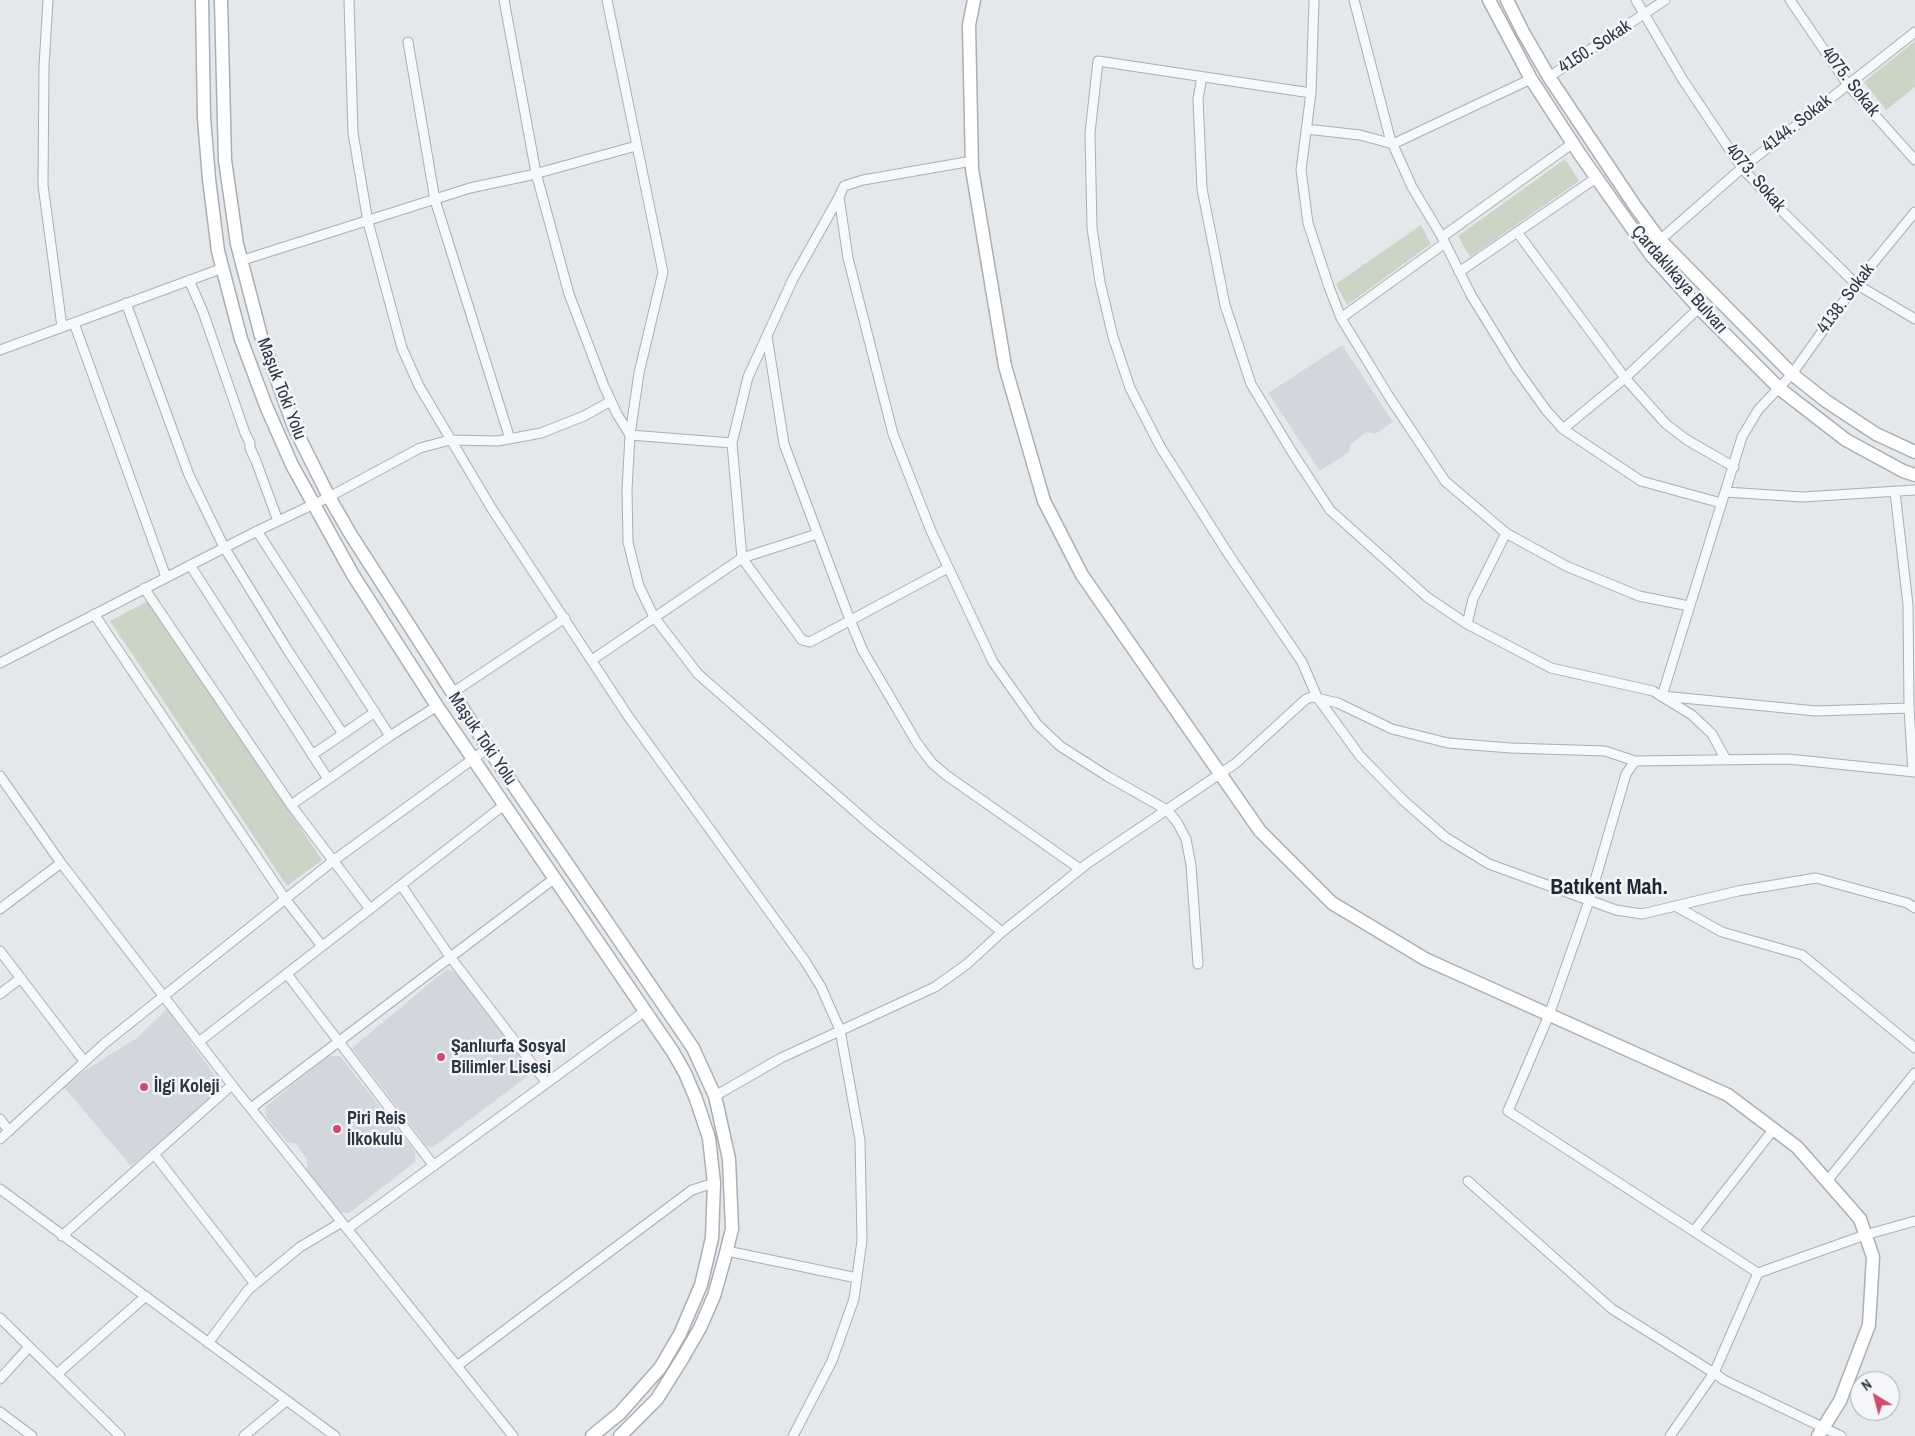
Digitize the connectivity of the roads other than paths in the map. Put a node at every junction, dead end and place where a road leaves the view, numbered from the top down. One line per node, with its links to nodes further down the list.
1 (48, 0): 49 (street)
2 (202, 0): 40 (main road)
3 (221, 0): 39 (main road, Maşuk Toki Yolu)
4 (349, 0): 35 (street)
5 (504, 0): 30 (street)
6 (607, 0): 26 (street)
7 (974, 0): 28 (main road)
8 (1314, 0): 22 (street)
9 (1354, 0): 24 (street)
10 (1489, 0): 20 (main road, Çardaklıkaya Bulvarı)
11 (1507, 0): 19 (main road, Çardaklıkaya Bulvarı)
12 (1636, 0): 15 (street, 4073. Sokak)
13 (1666, 0): 15 (street, 4150. Sokak)
14 (1790, 0): 21 (street, 4075. Sokak)
15 (1644, 14): 19 (street, 4150. Sokak); 29 (street, 4073. Sokak)
16 (1915, 32): 21 (street, 4144. Sokak)
17 (408, 42): 33 (street)
18 (1202, 77): 22 (street); 85 (street); 90 (street)
19 (1549, 77): 38 (main road, Çardaklıkaya Bulvarı)
20 (1531, 78): 24 (street); 25 (main road, Çardaklıkaya Bulvarı)
21 (1848, 85): 27 (street, 4075. Sokak); 29 (street, 4144. Sokak)
22 (1311, 93): 23 (street)
23 (1306, 129): 24 (street); 46 (street)
24 (1393, 144): 37 (street)
25 (1573, 144): 31 (main road, Çardaklıkaya Bulvarı); 37 (street)
26 (636, 146): 30 (street); 57 (street)
27 (1915, 160)
28 (972, 161): 32 (street); 102 (main road)
29 (1742, 168): 38 (street, 4144. Sokak); 43 (street, 4073. Sokak)
30 (536, 173): 33 (street); 55 (street)
31 (1596, 178): 36 (street); 45 (main road, Çardaklıkaya Bulvarı)
32 (839, 196): 50 (street); 77 (street)
33 (435, 200): 35 (street); 58 (street)
34 (1915, 212): 43 (street, 4138. Sokak)
35 (368, 222): 39 (street); 59 (street)
36 (1517, 232): 41 (street); 53 (street)
37 (1443, 240): 41 (street); 46 (street)
38 (1660, 240): 52 (main road, Çardaklıkaya Bulvarı)
39 (240, 261): 67 (main road, Maşuk Toki Yolu)
40 (223, 268): 42 (street); 69 (main road)
41 (1459, 272): 56 (street)
42 (189, 280): 44 (street); 70 (street)
43 (1856, 284): 47 (street, 4073. Sokak); 52 (street, 4138. Sokak)
44 (126, 303): 48 (street); 74 (street)
45 (1700, 308): 53 (street); 54 (main road, Çardaklıkaya Bulvarı)
46 (1341, 318): 72 (street)
47 (1915, 319)
48 (74, 323): 49 (street); 78 (street)
49 (62, 327): 51 (street)
50 (767, 336): 60 (street); 73 (street)
51 (0, 350)
52 (1792, 374): 54 (street, 4138. Sokak); 61 (main road, Çardaklıkaya Bulvarı)
53 (1625, 378): 56 (street); 62 (street)
54 (1780, 388): 62 (street, 4138. Sokak); 63 (main road, Çardaklıkaya Bulvarı)
55 (611, 401): 57 (street); 58 (street)
56 (1563, 429): 68 (street)
57 (630, 435): 60 (street); 82 (street)
58 (510, 439): 59 (street)
59 (450, 440): 67 (street); 83 (street)
60 (732, 443): 75 (street)
61 (1915, 452)
62 (1734, 467): 65 (street, 4138. Sokak)
63 (1915, 475)
64 (1915, 490): 66 (street)
65 (1725, 492): 66 (street); 68 (street, 4138. Sokak)
66 (1895, 492): 92 (street)
67 (328, 497): 69 (street); 88 (main road, Maşuk Toki Yolu)
68 (1721, 503): 80 (street, 4138. Sokak)
69 (313, 504): 70 (street); 91 (main road)
70 (278, 521): 71 (street)
71 (257, 530): 74 (street); 93 (street)
72 (1506, 533): 80 (street); 85 (street)
73 (817, 534): 75 (street); 84 (street)
74 (224, 547): 76 (street); 94 (street)
75 (742, 558): 82 (street); 84 (street)
76 (190, 565): 78 (street); 97 (street)
77 (948, 568): 84 (street); 107 (street)
78 (166, 577): 79 (street)
79 (144, 588): 81 (street); 105 (street)
80 (1689, 606): 89 (street, 4138. Sokak)
81 (94, 614): 87 (street); 113 (street)
82 (654, 617): 86 (street); 119 (street)
83 (564, 618): 86 (street); 88 (street)
84 (850, 620): 110 (street)
85 (1467, 624): 89 (street)
86 (592, 660): 130 (street)
87 (0, 663)
88 (452, 693): 96 (main road, Maşuk Toki Yolu)
89 (1662, 696): 92 (street); 99 (street)
90 (1317, 697): 100 (street); 102 (street); 114 (street)
91 (437, 706): 95 (street); 98 (main road)
92 (1909, 708): 101 (street)
93 (375, 712): 94 (street); 95 (street)
94 (343, 734): 97 (street)
95 (390, 736): 104 (street)
96 (488, 748): 98 (street); 138 (main road, Maşuk Toki Yolu)
97 (312, 755): 104 (street)
98 (472, 760): 106 (main road); 108 (street)
99 (1726, 760): 100 (street); 101 (street)
100 (1635, 761): 114 (street)
101 (1914, 772)
102 (1220, 774): 107 (street); 129 (main road)
103 (0, 776): 109 (street)
104 (328, 779): 105 (street)
105 (291, 805): 108 (street)
106 (504, 805): 111 (main road); 112 (street)
107 (1167, 810): 110 (street); 123 (street)
108 (333, 861): 113 (street); 118 (street)
109 (61, 863): 117 (street); 127 (street)
110 (1080, 869): 119 (street)
111 (555, 878): 122 (street); 128 (main road)
112 (401, 885): 118 (street); 122 (street)
113 (286, 900): 120 (street); 127 (street)
114 (1589, 901): 115 (street); 129 (street)
115 (1675, 906): 116 (street); 133 (street)
116 (1915, 908)
117 (0, 909)
118 (370, 909): 120 (street)
119 (1002, 932): 130 (street)
120 (322, 946): 124 (street)
121 (0, 951): 125 (street)
122 (450, 958): 132 (street); 136 (street)
123 (1198, 964)
124 (286, 974): 131 (street); 132 (street)
125 (21, 978): 126 (street); 134 (street)
126 (0, 994)
127 (164, 996): 131 (street); 134 (street)
128 (646, 1012): 136 (street); 148 (main road)
129 (1549, 1015): 141 (main road); 152 (street)
130 (840, 1030): 138 (street); 157 (street)
131 (200, 1041): 137 (street)
132 (339, 1041): 139 (street); 145 (street)
133 (1915, 1048)
134 (84, 1061): 142 (street)
135 (1915, 1073): 147 (street)
136 (547, 1083): 145 (street)
137 (232, 1084): 139 (street); 144 (street)
138 (715, 1096): 155 (main road, Maşuk Toki Yolu)
139 (251, 1108): 151 (street)
140 (0, 1119): 142 (street)
141 (1773, 1130): 147 (main road); 152 (street)
142 (10, 1131): 143 (street)
143 (0, 1139)
144 (154, 1154): 154 (street); 158 (street)
145 (434, 1166): 151 (street)
146 (1468, 1181): 164 (street)
147 (1827, 1181): 153 (main road)
148 (714, 1183): 163 (street); 175 (main road)
149 (0, 1189): 154 (street)
150 (1915, 1221): 153 (street)
151 (344, 1226): 158 (street); 163 (street)
152 (1694, 1231): 156 (street)
153 (1865, 1235): 156 (street); 169 (main road)
154 (62, 1236): 159 (street)
155 (727, 1251): 157 (street); 176 (main road, Maşuk Toki Yolu)
156 (1758, 1273): 164 (street)
157 (857, 1278): 177 (street)
158 (255, 1284): 161 (street)
159 (146, 1296): 161 (street); 165 (street)
160 (0, 1318): 162 (street)
161 (208, 1343): 167 (street)
162 (29, 1347): 165 (street); 166 (street)
163 (457, 1366): 174 (street)
164 (1714, 1373): 169 (street); 178 (street)
165 (57, 1374): 171 (street)
166 (0, 1379)
167 (286, 1401): 172 (street); 173 (street)
168 (0, 1412): 170 (street)
169 (1820, 1431): 179 (street)
170 (32, 1436)
171 (120, 1436)
172 (244, 1436)
173 (335, 1436)
174 (513, 1436)
175 (592, 1436)
176 (620, 1436)
177 (793, 1436)
178 (1670, 1436)
179 (1841, 1436)

